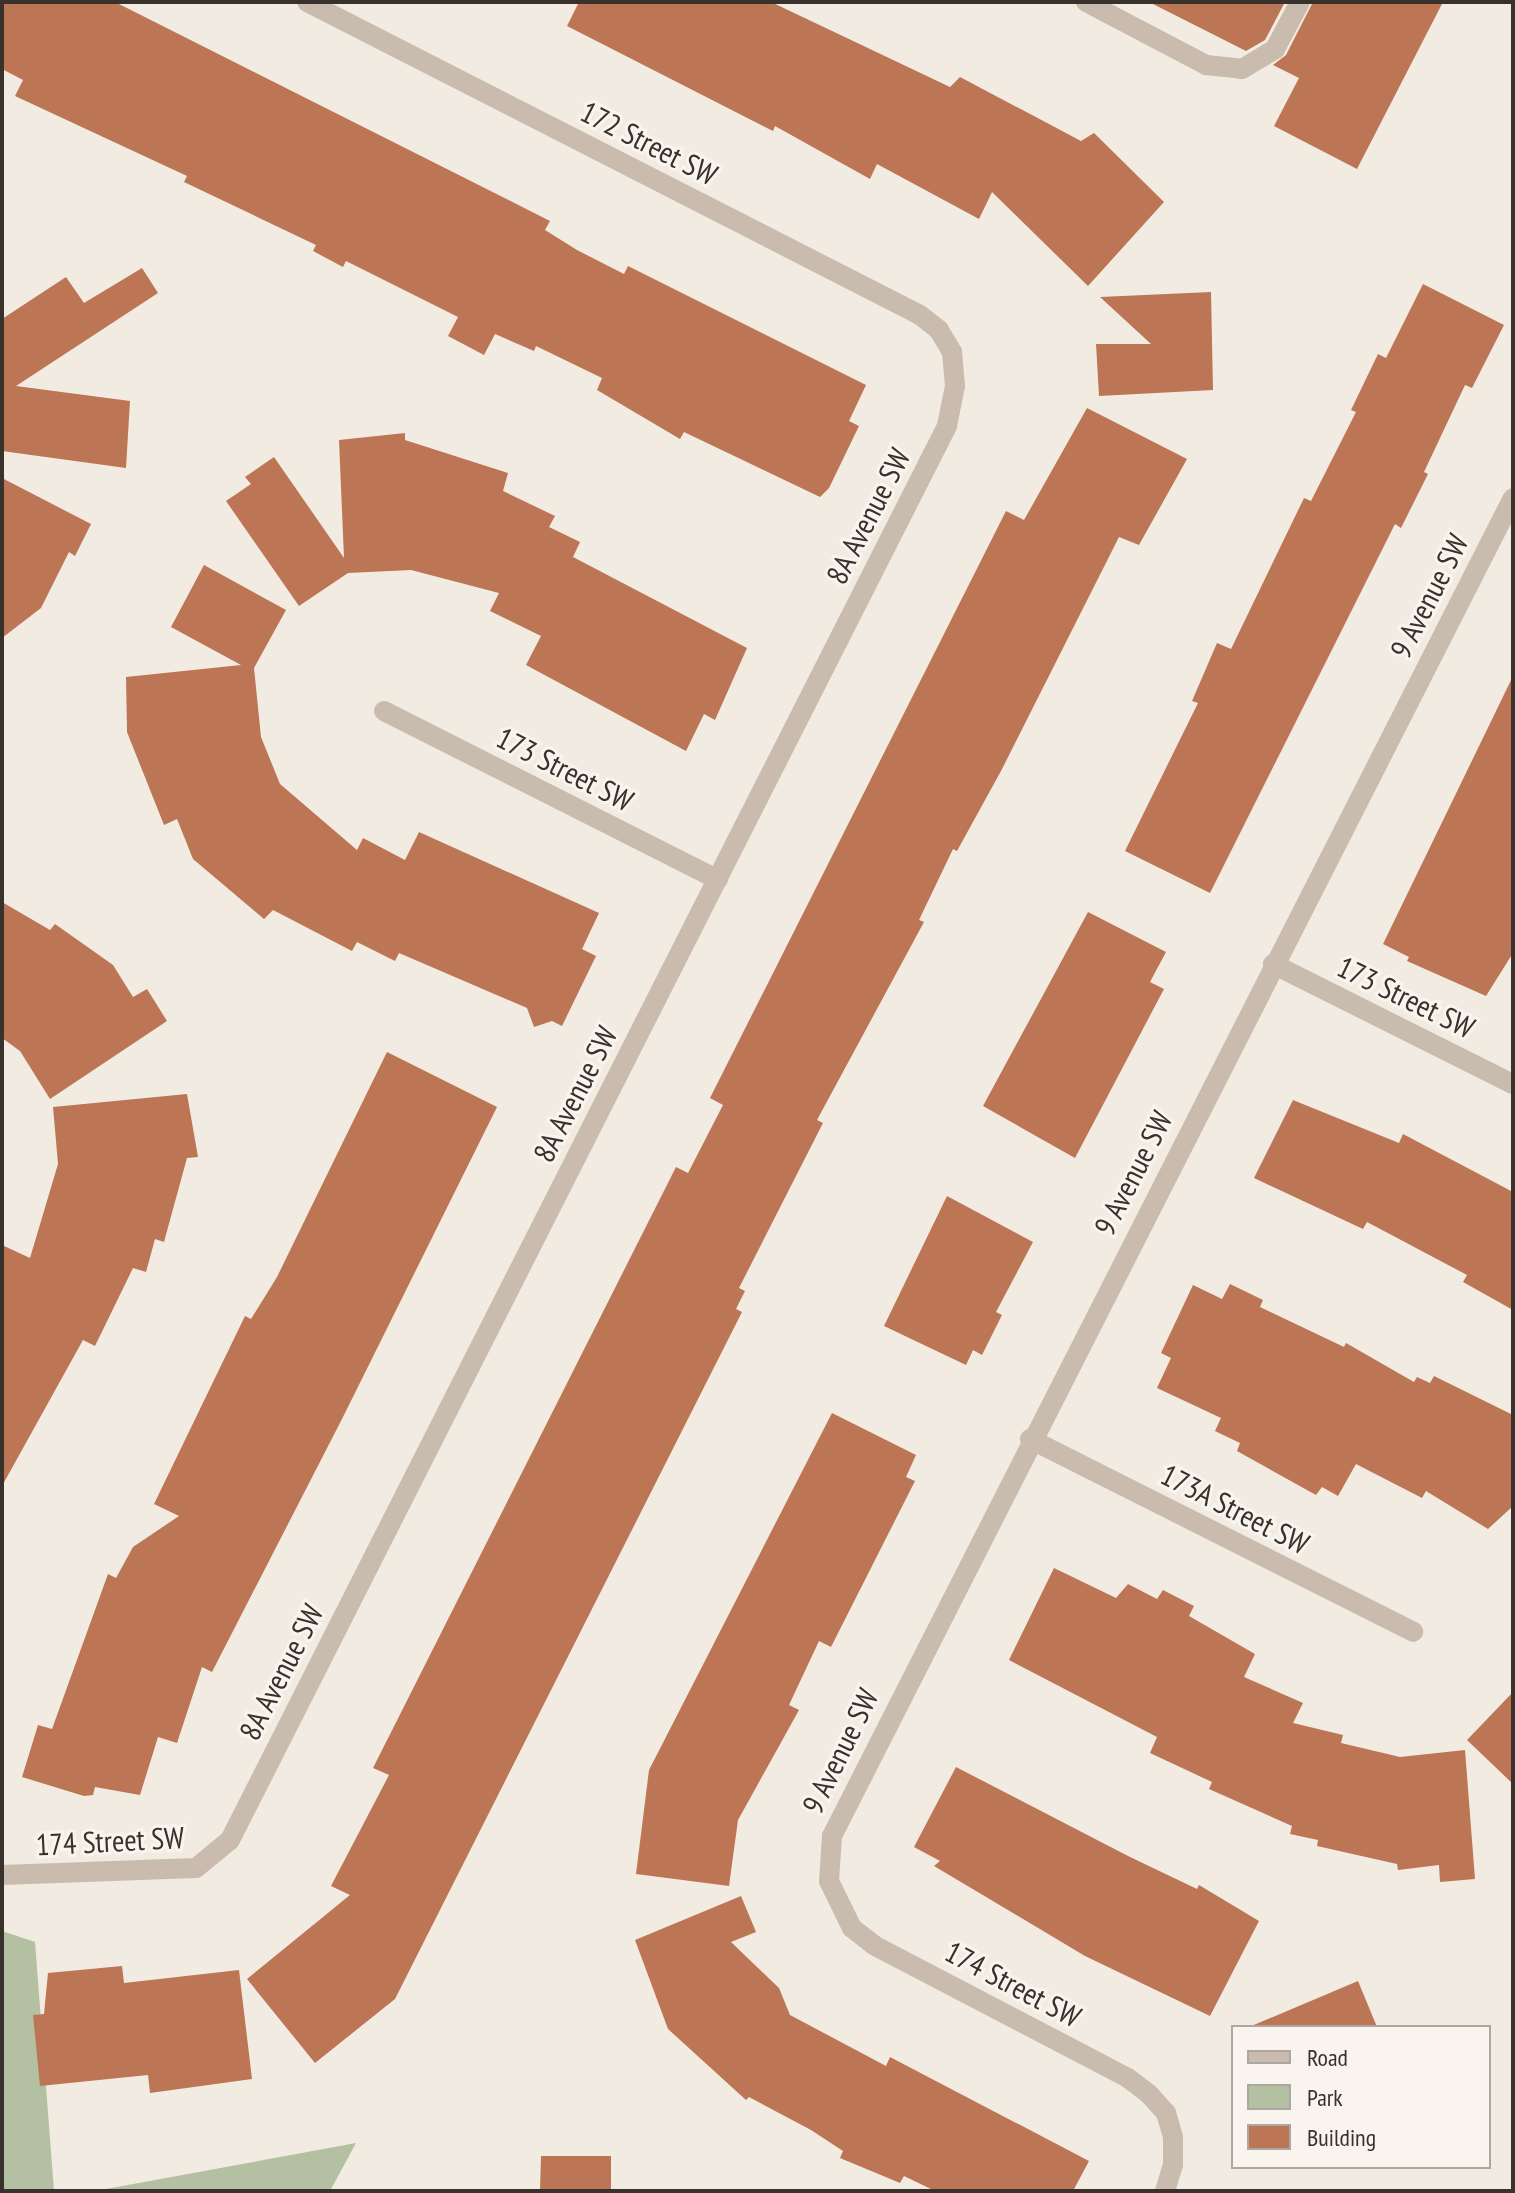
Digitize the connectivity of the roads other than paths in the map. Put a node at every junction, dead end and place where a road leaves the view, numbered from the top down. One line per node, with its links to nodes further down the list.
1 (307, 2): 4 (street, 172 Street SW)
2 (1086, 2): 3 (street)
3 (1300, 2)
4 (330, 7): 5 (street, 172 Street SW)
5 (952, 352): 8 (street, 8A Avenue SW)
6 (1513, 498): 9 (street, 9 Avenue SW)
7 (384, 711): 8 (street, 173 Street SW)
8 (718, 880): 13 (street, 8A Avenue SW)
9 (1273, 964): 10 (street, 173 Street SW); 11 (street, 9 Avenue SW)
10 (1513, 1084)
11 (1030, 1439): 12 (street, 173A Street SW); 15 (street, 9 Avenue SW)
12 (1413, 1632)
13 (218, 1854): 14 (street, 174 Street SW)
14 (2, 1875)
15 (829, 1881): 16 (street, 174 Street SW)
16 (1165, 2191)

